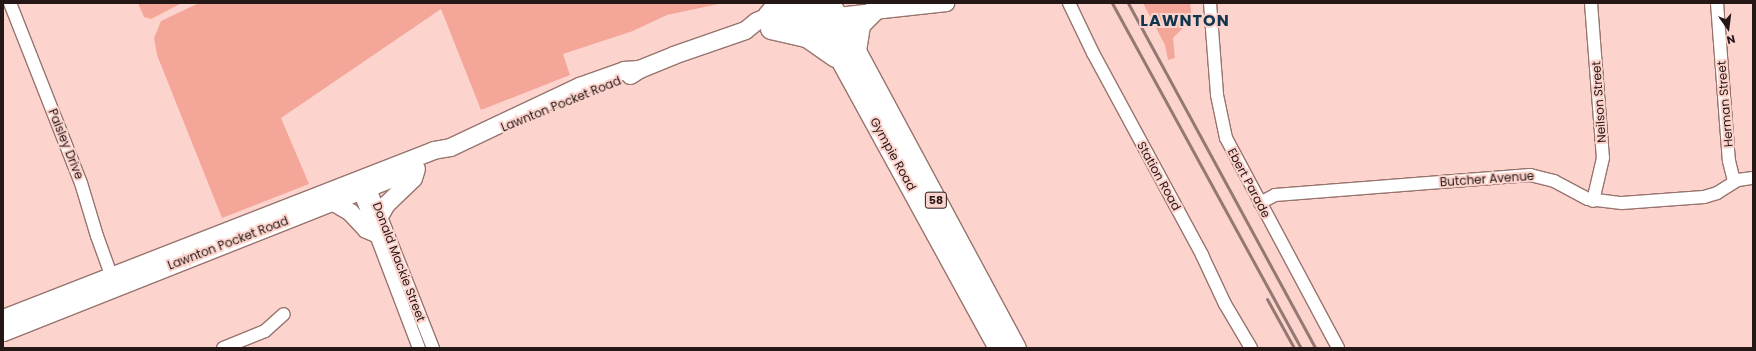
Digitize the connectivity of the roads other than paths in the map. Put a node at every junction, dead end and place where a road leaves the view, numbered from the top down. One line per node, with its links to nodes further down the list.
1 (10, 3): 21 (street, Paisley Drive)
2 (946, 3): 8 (street)
3 (1069, 3): 30 (street, Station Road)
4 (1210, 3): 18 (street, Ebert Parade)
5 (1591, 3): 16 (street, Neilson Street)
6 (1717, 3): 14 (street, Herman Street)
7 (826, 8): 8 (street); 9 (main road, Lawnton Pocket Road); 10 (highway, Gympie Road / 58)
8 (876, 9): 10 (highway)
9 (773, 16): 10 (highway); 11 (main road, Lawnton Pocket Road)
10 (849, 56): 28 (highway, Gympie Road / 58); 29 (highway, Gympie Road / 58)
11 (450, 147): 12 (main road, Lawnton Pocket Road); 15 (main road, Lawnton Pocket Road)
12 (416, 167): 15 (main road, Lawnton Pocket Road); 19 (main road)
13 (1753, 178): 14 (street, Butcher Avenue)
14 (1734, 181): 16 (street, Butcher Avenue)
15 (361, 185): 17 (main road, Lawnton Pocket Road); 19 (street, Donald Mackie Street); 20 (street, Donald Mackie Street); 21 (main road, Lawnton Pocket Road)
16 (1593, 201): 18 (street, Butcher Avenue)
17 (334, 202): 20 (main road); 21 (main road, Lawnton Pocket Road)
18 (1260, 203): 31 (street, Ebert Parade)
19 (380, 214): 27 (street, Donald Mackie Street)
20 (373, 232): 26 (street, Donald Mackie Street)
21 (114, 281): 23 (main road, Lawnton Pocket Road); 24 (main road, Lawnton Pocket Road)
22 (284, 314): 25 (street)
23 (3, 318)
24 (3, 332)
25 (223, 348)
26 (419, 348)
27 (433, 348)
28 (999, 348)
29 (1016, 348)
30 (1251, 348)
31 (1338, 348)

